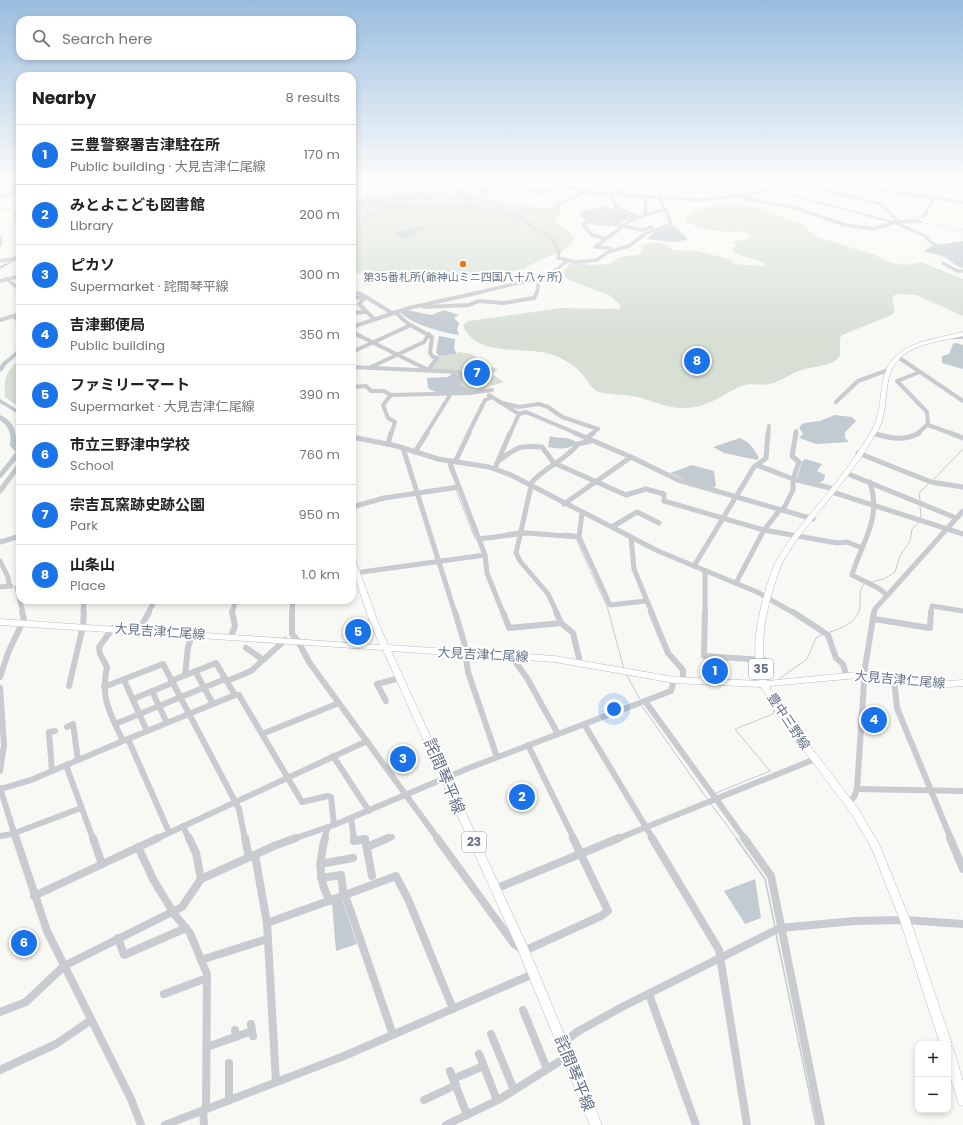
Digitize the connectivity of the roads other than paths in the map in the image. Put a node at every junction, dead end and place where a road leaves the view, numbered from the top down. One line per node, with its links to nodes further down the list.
1 (543, 232): 11 (street)
2 (590, 232): 6 (street)
3 (613, 232): 6 (street)
4 (649, 232): 8 (street)
5 (0, 237): 7 (street)
6 (606, 239): 8 (street)
7 (0, 245)
8 (619, 249): 11 (street)
9 (16, 258): 10 (street)
10 (0, 261)
11 (567, 261): 16 (street)
12 (943, 263): 13 (street)
13 (963, 271)
14 (16, 277): 15 (street)
15 (7, 279): 17 (street); 18 (street)
16 (539, 279): 22 (street); 22 (street)
17 (0, 281)
18 (16, 287)
19 (356, 293): 20 (street)
20 (366, 297): 21 (street); 23 (street); 25 (street)
21 (356, 298)
22 (417, 306): 25 (street)
23 (367, 312): 24 (street); 28 (street)
24 (356, 313)
25 (393, 313): 28 (street); 30 (street)
26 (14, 316): 27 (street); 29 (street)
27 (16, 319)
28 (374, 319): 31 (street)
29 (0, 320)
30 (411, 325): 33 (street); 37 (street)
31 (356, 326)
32 (356, 334): 37 (street)
33 (429, 334): 39 (street); 43 (street)
34 (963, 334): 35 (main road, 豊中三野線 / 35)
35 (952, 337): 36 (street); 40 (main road, 豊中三野線 / 35)
36 (963, 337)
37 (373, 342): 38 (street); 39 (street)
38 (356, 350)
39 (399, 354): 42 (street); 43 (street)
40 (898, 357): 44 (main road, 豊中三野線 / 35); 45 (street)
41 (356, 368): 42 (street)
42 (368, 369): 43 (street)
43 (428, 370): 47 (street)
44 (888, 370): 53 (street); 58 (main road, 豊中三野線 / 35)
45 (920, 372): 51 (street); 55 (street)
46 (356, 387): 48 (street)
47 (470, 393): 49 (street); 50 (street)
48 (391, 395): 49 (street); 63 (street)
49 (450, 395): 65 (street)
50 (492, 397): 52 (street); 69 (street)
51 (963, 401)
52 (499, 402): 54 (street); 60 (street)
53 (836, 402)
54 (519, 414): 60 (street); 68 (street)
55 (928, 425): 58 (street); 61 (street)
56 (768, 426): 71 (street)
57 (796, 431): 75 (street)
58 (872, 433): 66 (main road, 豊中三野線 / 35)
59 (356, 438): 63 (street)
60 (587, 438): 62 (street)
61 (963, 438)
62 (591, 441): 67 (street); 70 (street)
63 (388, 444): 64 (street)
64 (403, 448): 65 (street); 83 (street)
65 (415, 452): 69 (street)
66 (858, 454): 74 (main road, 豊中三野線 / 35); 80 (street)
67 (631, 457): 76 (street); 84 (street)
68 (500, 460): 70 (street); 72 (street)
69 (452, 462): 72 (street); 79 (street)
70 (554, 463): 76 (street); 78 (street)
71 (757, 464): 75 (street); 84 (street)
72 (495, 468): 78 (street)
73 (16, 469): 81 (street)
74 (846, 473): 77 (street); 82 (main road, 豊中三野線 / 35)
75 (793, 479): 82 (street); 88 (street)
76 (596, 481): 85 (street); 91 (street)
77 (870, 482): 87 (street); 92 (street)
78 (530, 485): 85 (street); 98 (street)
79 (459, 487): 83 (street); 104 (street)
80 (963, 488)
81 (0, 491)
82 (833, 491): 87 (street); 93 (main road, 豊中三野線 / 35)
83 (417, 492): 86 (street); 109 (street)
84 (736, 496): 88 (street); 91 (street)
85 (564, 504): 90 (street)
86 (356, 506)
87 (873, 506): 96 (street); 106 (street)
88 (781, 510): 93 (street); 97 (street)
89 (963, 511): 92 (street)
90 (582, 513): 95 (street); 102 (street)
91 (722, 518): 97 (street); 110 (street)
92 (956, 518): 96 (street)
93 (812, 519): 100 (main road, 豊中三野線 / 35)
94 (659, 523): 95 (street)
95 (612, 528): 103 (street)
96 (946, 529): 99 (street); 118 (street)
97 (764, 530): 100 (street); 114 (street)
98 (522, 532): 102 (street); 104 (street); 130 (street)
99 (963, 534)
100 (797, 536): 106 (street); 119 (main road, 豊中三野線 / 35)
101 (16, 537): 105 (street)
102 (579, 537): 120 (street)
103 (631, 537): 110 (street); 120 (street)
104 (479, 539): 107 (street)
105 (0, 542)
106 (862, 548): 118 (street)
107 (485, 555): 109 (street); 130 (street)
108 (0, 561): 115 (street)
109 (438, 561): 113 (street); 140 (street)
110 (694, 566): 112 (street)
111 (356, 570): 139 (main road, 詫間琴平線 / 23)
112 (705, 571): 114 (street); 144 (street)
113 (362, 572)
114 (736, 584): 119 (street)
115 (9, 586): 116 (street); 117 (street)
116 (0, 587)
117 (16, 587)
118 (887, 595): 127 (street)
119 (767, 597): 144 (main road, 豊中三野線 / 35); 147 (street)
120 (646, 602): 154 (street)
121 (21, 604): 129 (street)
122 (84, 604): 131 (street)
123 (153, 604): 133 (street)
124 (235, 604): 135 (street)
125 (293, 604): 137 (street)
126 (963, 611): 127 (street)
127 (874, 619): 148 (street)
128 (0, 622): 129 (main road, 大見吉津仁尾線)
129 (22, 622): 131 (main road, 大見吉津仁尾線); 149 (street)
130 (561, 622): 142 (street)
131 (83, 626): 132 (main road, 大見吉津仁尾線); 158 (street)
132 (113, 628): 133 (main road, 大見吉津仁尾線); 159 (street)
133 (140, 630): 134 (main road, 大見吉津仁尾線)
134 (193, 633): 135 (main road, 大見吉津仁尾線); 146 (street)
135 (231, 636): 136 (main road, 大見吉津仁尾線)
136 (285, 640): 137 (main road, 大見吉津仁尾線); 143 (street)
137 (298, 641): 139 (main road, 大見吉津仁尾線); 168 (street)
138 (246, 648): 143 (street)
139 (386, 648): 140 (main road, 大見吉津仁尾線); 150 (main road, 詫間琴平線 / 23)
140 (466, 653): 141 (main road, 大見吉津仁尾線); 186 (street)
141 (509, 654): 154 (main road, 大見吉津仁尾線); 180 (street)
142 (579, 658)
143 (262, 659): 153 (street)
144 (762, 660): 157 (main road, 豊中三野線 / 35)
145 (195, 671): 146 (street); 153 (street); 161 (street)
146 (185, 675): 155 (street)
147 (846, 675): 148 (main road, 大見吉津仁尾線); 157 (main road, 大見吉津仁尾線)
148 (865, 675): 151 (main road, 大見吉津仁尾線); 195 (street)
149 (0, 677)
150 (400, 678): 166 (street); 193 (main road, 詫間琴平線 / 23)
151 (894, 679): 156 (main road, 大見吉津仁尾線); 196 (street)
152 (124, 680): 155 (street); 159 (street); 165 (street)
153 (226, 680): 161 (street); 163 (street)
154 (678, 680): 157 (main road, 大見吉津仁尾線); 167 (street)
155 (172, 682): 162 (street); 164 (street)
156 (963, 682)
157 (764, 684): 187 (main road, 豊中三野線 / 35)
158 (69, 686)
159 (104, 687): 174 (street)
160 (0, 688): 181 (street)
161 (204, 688): 164 (street); 169 (street)
162 (152, 691): 165 (street); 170 (street)
163 (235, 695): 169 (street); 179 (street)
164 (180, 697): 170 (street); 172 (street)
165 (133, 699): 171 (street)
166 (386, 701)
167 (645, 701): 175 (street); 199 (street)
168 (338, 703): 179 (street); 183 (street)
169 (212, 704): 172 (street)
170 (159, 706): 171 (street); 173 (street)
171 (139, 714): 174 (street); 178 (street)
172 (189, 714): 173 (street); 200 (street)
173 (167, 723): 178 (street)
174 (115, 724): 182 (street)
175 (584, 724): 180 (street); 207 (street)
176 (67, 727): 188 (street)
177 (55, 731): 191 (street)
178 (147, 731): 182 (street)
179 (262, 734): 192 (street)
180 (558, 734): 184 (street)
181 (2, 738): 190 (street)
182 (126, 740): 188 (street); 208 (street)
183 (367, 741): 185 (street); 198 (street)
184 (528, 746): 186 (street); 214 (street)
185 (334, 756): 192 (street); 203 (street)
186 (498, 757): 193 (street)
187 (815, 759): 199 (street); 201 (main road, 豊中三野線 / 35)
188 (78, 760): 189 (street)
189 (66, 765): 191 (street); 202 (street)
190 (0, 771)
191 (52, 771): 194 (street)
192 (288, 777): 200 (street); 206 (street)
193 (445, 778): 198 (street); 223 (main road, 詫間琴平線 / 23)
194 (0, 789): 209 (street)
195 (857, 789): 196 (street); 201 (street)
196 (930, 791): 197 (street); 219 (street)
197 (963, 791)
198 (406, 795): 203 (street); 235 (street)
199 (715, 800): 207 (street); 232 (street)
200 (235, 802): 205 (street); 215 (street)
201 (848, 803): 228 (main road, 豊中三野線 / 35)
202 (81, 808): 209 (street); 217 (street)
203 (369, 810): 204 (street)
204 (351, 818): 206 (street); 213 (street)
205 (183, 826): 208 (street); 221 (street)
206 (331, 826): 215 (street); 218 (street)
207 (646, 828): 214 (street); 236 (street)
208 (169, 832): 212 (street)
209 (15, 833): 210 (street); 225 (street)
210 (0, 836)
211 (392, 837): 213 (street)
212 (138, 847): 217 (street); 227 (street)
213 (367, 847): 220 (street)
214 (580, 855): 223 (street); 235 (street)
215 (252, 856): 221 (street); 229 (street)
216 (353, 858): 218 (street)
217 (102, 864): 225 (street)
218 (320, 864): 222 (street)
219 (963, 869)
220 (372, 876)
221 (201, 878): 227 (street)
222 (321, 878): 224 (street); 226 (street)
223 (495, 889): 235 (main road, 詫間琴平線 / 23)
224 (344, 893): 226 (street); 243 (street); 249 (street)
225 (34, 896): 238 (street)
226 (330, 900): 229 (street)
227 (174, 912): 231 (street); 233 (street)
228 (905, 920): 230 (street); 232 (street); 250 (main road, 豊中三野線 / 35)
229 (267, 923): 234 (street)
230 (963, 924)
231 (186, 928): 233 (street); 237 (street)
232 (780, 928): 236 (street); 276 (street)
233 (118, 938): 238 (street)
234 (268, 939): 237 (street); 261 (street)
235 (524, 950): 239 (main road, 詫間琴平線 / 23)
236 (721, 956): 242 (street); 275 (street)
237 (201, 960): 240 (street)
238 (64, 966): 245 (street); 246 (street)
239 (533, 974): 243 (street); 251 (main road, 詫間琴平線 / 23)
240 (207, 978): 241 (street); 252 (street)
241 (164, 994)
242 (649, 994): 251 (street); 274 (street)
243 (453, 1009): 249 (street)
244 (523, 1010): 258 (street)
245 (0, 1012)
246 (92, 1020): 259 (street); 270 (street)
247 (252, 1031): 252 (street)
248 (491, 1034): 262 (street)
249 (393, 1035): 261 (street)
250 (945, 1041)
251 (563, 1043): 254 (main road, 詫間琴平線 / 23)
252 (207, 1047): 267 (street)
253 (479, 1054): 265 (street)
254 (568, 1056): 258 (street); 273 (main road, 詫間琴平線 / 23)
255 (951, 1061): 266 (main road)
256 (229, 1063): 263 (street)
257 (479, 1068): 260 (street)
258 (547, 1069): 262 (street)
259 (0, 1070)
260 (453, 1078): 264 (street); 268 (street)
261 (276, 1082): 263 (street)
262 (514, 1090): 265 (street)
263 (230, 1100): 267 (street)
264 (424, 1100)
265 (497, 1100): 268 (street)
266 (963, 1100)
267 (204, 1110): 271 (street); 272 (street)
268 (467, 1115): 269 (street)
269 (451, 1124)
270 (141, 1125)
271 (165, 1125)
272 (204, 1125)
273 (596, 1125)
274 (696, 1125)
275 (747, 1125)
276 (821, 1125)

